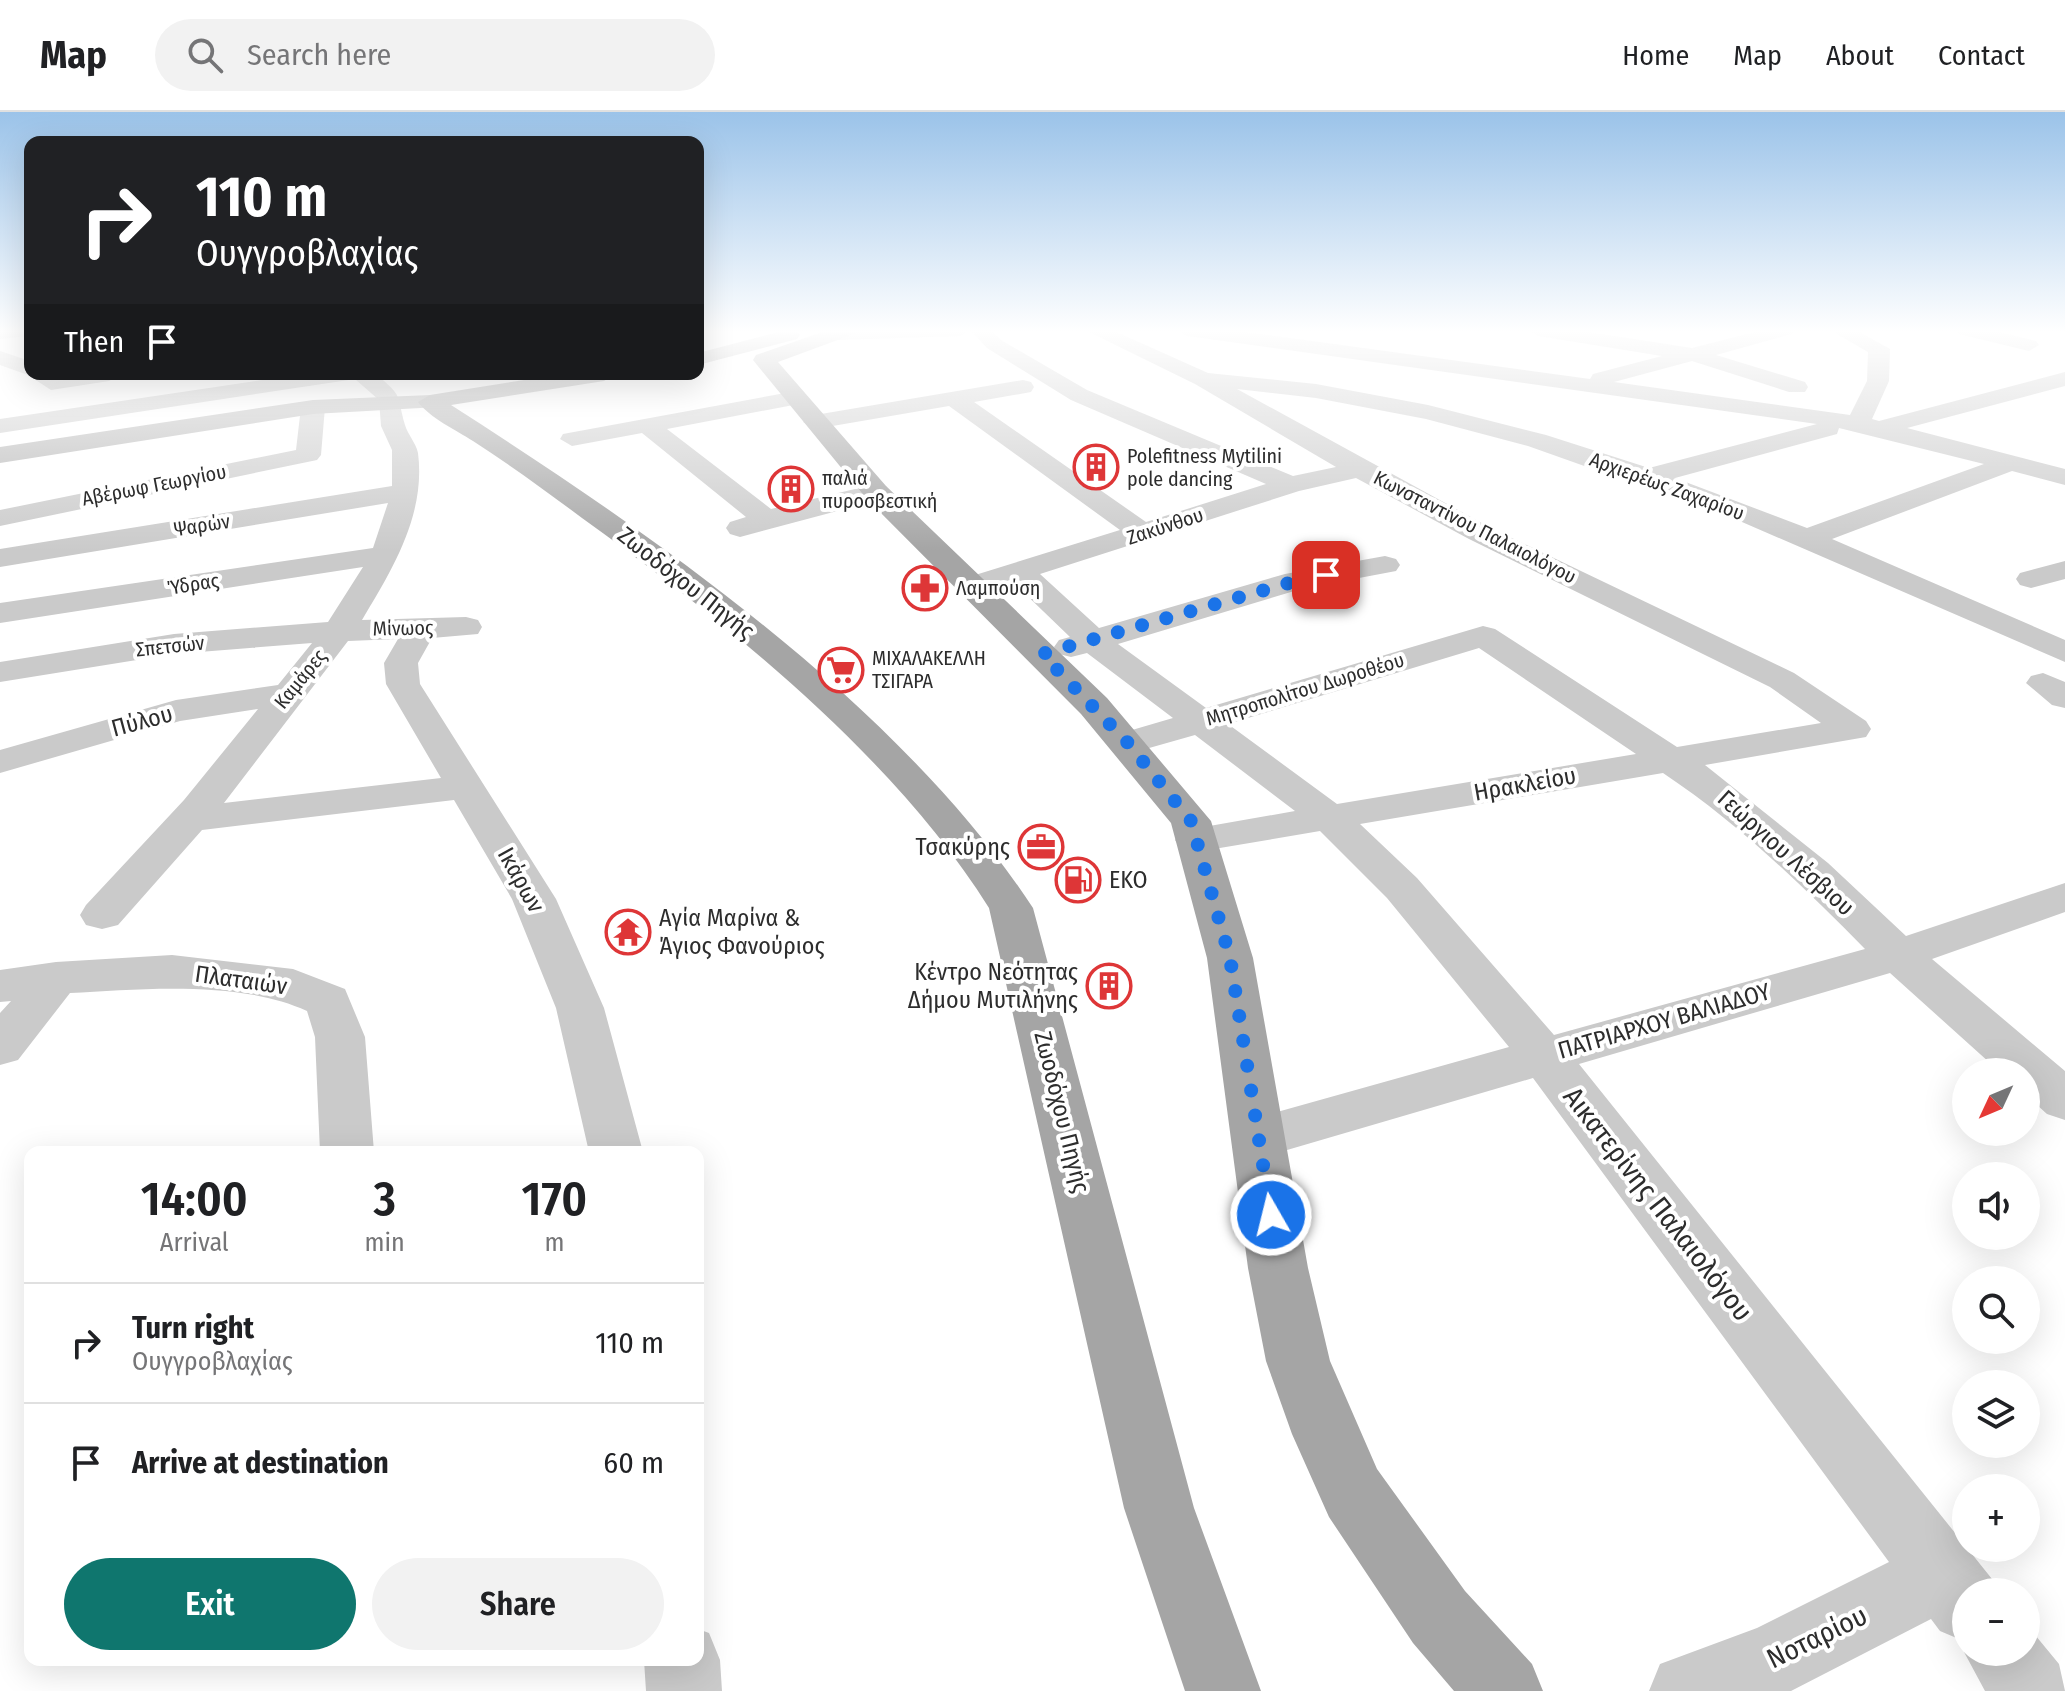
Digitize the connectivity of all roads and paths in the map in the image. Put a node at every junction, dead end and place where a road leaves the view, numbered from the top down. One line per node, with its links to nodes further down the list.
1 (412, 403): 30 (street, Καμάρες)
2 (149, 404): 19 (street)
3 (395, 404): 14 (street)
4 (413, 404): 79 (main road, Ζωοδόχου Πηγής)
5 (805, 404): 15 (main road)
6 (891, 404): 15 (street)
7 (961, 404): 35 (street)
8 (1099, 404): 29 (street)
9 (1246, 404): 26 (street, Κωνσταντίνου Παλαιολόγου)
10 (1378, 404): 17 (street, Αρχιερέως Ζαχαρίου)
11 (1711, 404): 20 (street)
12 (1874, 404): 20 (street)
13 (1963, 404): 20 (street)
14 (313, 407): 23 (street); 32 (street, Αβέρωφ Γεωργίου)
15 (806, 410): 18 (street); 31 (main road)
16 (1503, 410): 17 (street)
17 (1473, 420): 27 (street, Αρχιερέως Ζαχαρίου)
18 (645, 424): 21 (street); 33 (street)
19 (0, 426)
20 (1870, 426): 22 (street); 27 (street)
21 (572, 439)
22 (1953, 447): 24 (street); 25 (street)
23 (0, 455)
24 (2065, 461)
25 (2012, 462): 28 (street); 36 (street)
26 (1360, 469): 29 (street, Ζακύνθου); 55 (street, Κωνσταντίνου Παλαιολόγου)
27 (1651, 476): 36 (street, Αρχιερέως Ζαχαρίου)
28 (2065, 477)
29 (1291, 485): 35 (street, Ζακύνθου)
30 (405, 492): 37 (street, Καμάρες); 38 (street, Ψαρών)
31 (876, 492): 33 (street); 43 (main road)
32 (0, 518)
33 (766, 519): 34 (street)
34 (737, 529)
35 (1143, 533): 41 (street, Ζακύνθου)
36 (1805, 539): 50 (street, Αρχιερέως Ζαχαρίου)
37 (386, 555): 44 (street, Ύδρας); 46 (street, Καμάρες)
38 (0, 558)
39 (1385, 565): 49 (street)
40 (2065, 570): 42 (street)
41 (1019, 571): 43 (street, Ζακύνθου); 49 (street, Αικατερίνης Παλαιολόγου)
42 (2031, 579)
43 (970, 587): 51 (main road)
44 (0, 613)
45 (466, 627): 47 (street, Μίνωος)
46 (341, 628): 47 (street, Μίνωος); 52 (street, Σπετσών); 53 (street, Καμάρες)
47 (421, 628): 59 (street, Ικάρων)
48 (1483, 636): 54 (street, Μητροπολίτου Δωροθέου); 57 (street, Γεώργιου Λέσβιου)
49 (1093, 641): 51 (street); 54 (street, Αικατερίνης Παλαιολόγου)
50 (2065, 652)
51 (1042, 654): 56 (main road)
52 (0, 672)
53 (287, 694): 58 (street, Πύλου); 60 (street, Καμάρες)
54 (1200, 720): 56 (street, Μητροπολίτου Δωροθέου); 61 (street, Αικατερίνης Παλαιολόγου)
55 (1853, 729): 57 (street, Ηρακλείου)
56 (1128, 743): 62 (main road)
57 (1668, 759): 61 (street, Ηρακλείου); 65 (street, Γεώργιου Λέσβιου)
58 (0, 762)
59 (467, 787): 60 (street); 73 (street, Ικάρων)
60 (188, 819): 64 (street, Καμάρες)
61 (1331, 819): 62 (street, Ηρακλείου); 69 (street, Αικατερίνης Παλαιολόγου)
62 (1196, 840): 71 (main road)
63 (2065, 897): 65 (street, ΠΑΤΡΙΑΡΧΟΥ ΒΑΛΙΑΔΟΥ)
64 (102, 915)
65 (1898, 955): 69 (street, ΠΑΤΡΙΑΡΧΟΥ ΒΑΛΙΑΔΟΥ); 70 (street, Γεώργιου Λέσβιου)
66 (56, 978): 67 (street, Πλαταιών); 68 (street); 72 (street, Πλαταιών)
67 (0, 986)
68 (0, 1047)
69 (1543, 1055): 71 (street, ΠΑΤΡΙΑΡΧΟΥ ΒΑΛΙΑΔΟΥ); 74 (street, Αικατερίνης Παλαιολόγου)
70 (2065, 1100)
71 (1260, 1137): 80 (main road)
72 (347, 1146)
73 (614, 1146)
74 (1952, 1586)
75 (1952, 1590): 81 (street, Νοταρίου)
76 (682, 1666): 78 (street)
77 (2013, 1666): 82 (street)
78 (684, 1691)
79 (1223, 1691)
80 (1505, 1691)
81 (1687, 1691)
82 (2032, 1691)

